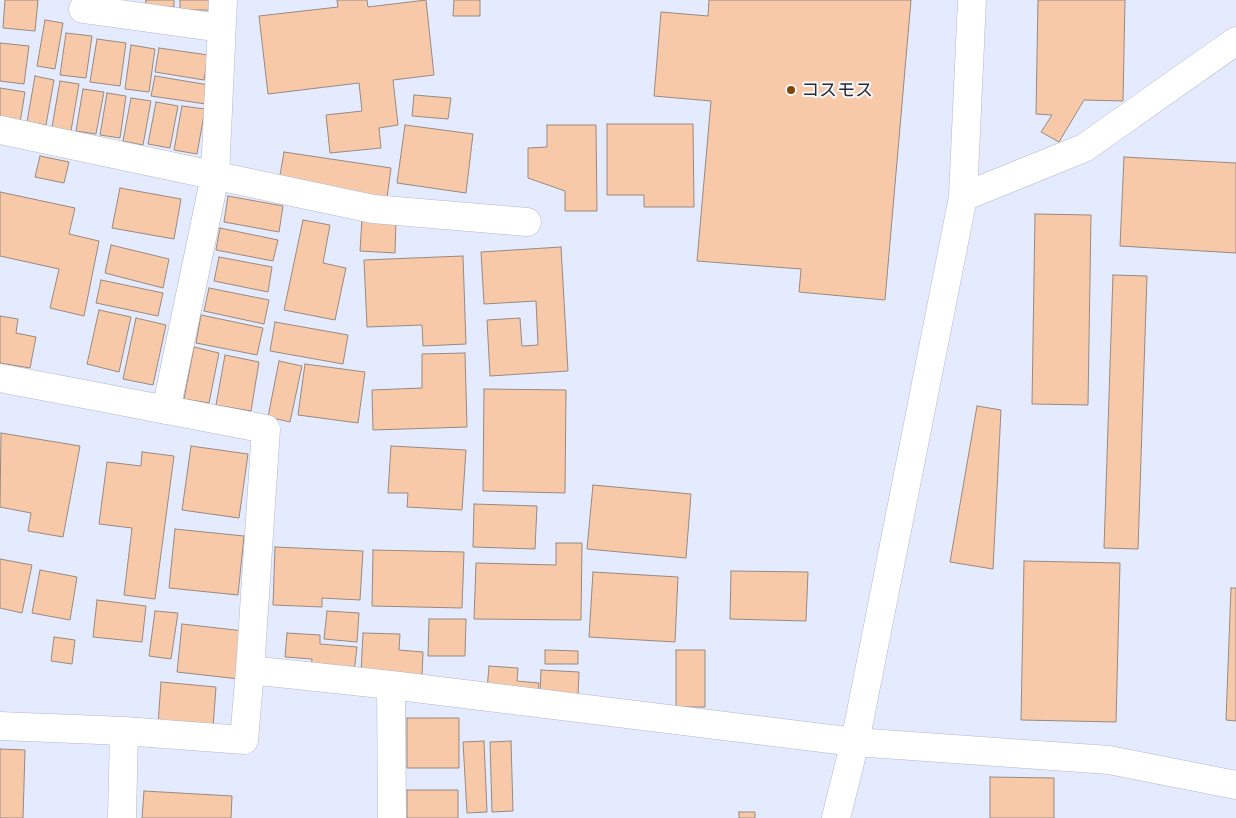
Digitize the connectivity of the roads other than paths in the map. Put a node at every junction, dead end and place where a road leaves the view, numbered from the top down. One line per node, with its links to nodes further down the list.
1 (223, 0): 4 (street)
2 (972, 0): 8 (street)
3 (83, 9): 4 (street)
4 (222, 28): 7 (street)
5 (1236, 41): 8 (street)
6 (0, 130): 7 (street)
7 (215, 176): 9 (street); 11 (street)
8 (963, 197): 16 (street)
9 (527, 222)
10 (0, 378): 11 (street)
11 (166, 410): 12 (street)
12 (250, 670): 13 (street); 15 (street)
13 (390, 685): 16 (street); 19 (street)
14 (0, 726): 15 (street)
15 (124, 731): 18 (street)
16 (855, 742): 17 (street); 20 (street)
17 (1236, 785)
18 (122, 818)
19 (392, 818)
20 (836, 818)

